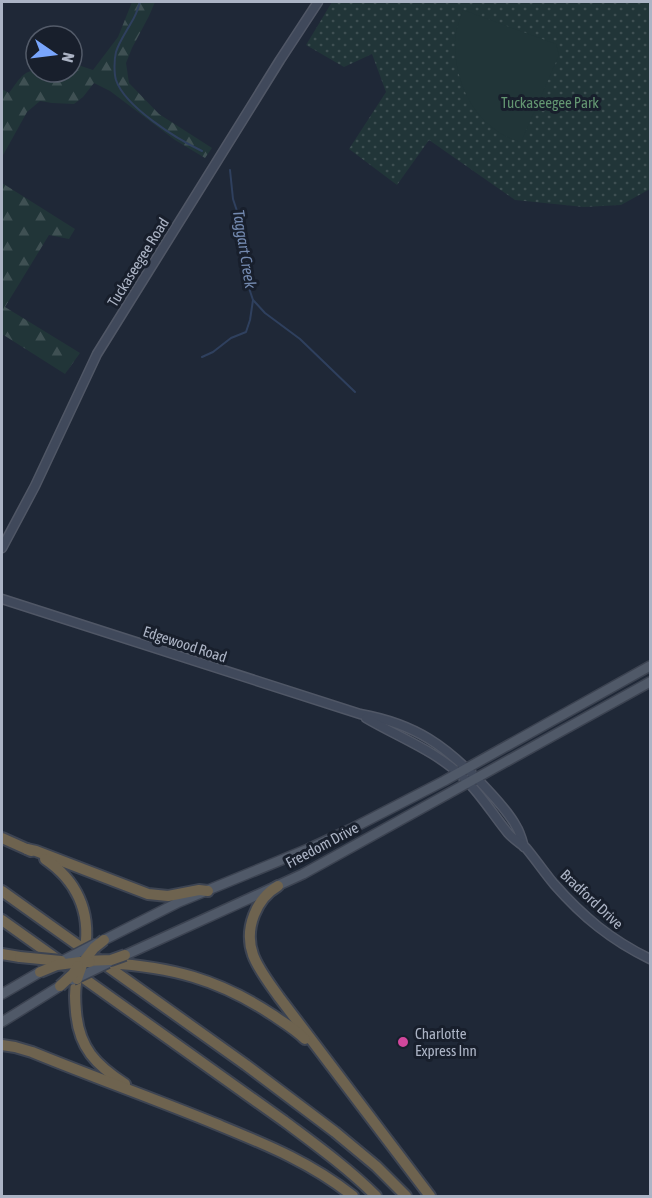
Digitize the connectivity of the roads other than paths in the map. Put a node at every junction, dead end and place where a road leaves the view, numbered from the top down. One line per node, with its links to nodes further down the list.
1 (318, 2): 2 (street, Tuckaseegee Road)
2 (2, 548)
3 (2, 599): 6 (street, Edgewood Road)
4 (651, 666): 6 (main road, Freedom Drive)
5 (651, 682): 7 (main road, Freedom Drive)
6 (463, 770): 7 (street, Bradford Drive); 12 (main road, Freedom Drive)
7 (472, 780): 10 (main road, Freedom Drive); 18 (street, Bradford Drive)
8 (2, 838): 9 (highway)
9 (27, 849): 12 (highway); 15 (highway)
10 (278, 886): 17 (main road, Freedom Drive); 28 (highway)
11 (2, 891): 32 (highway)
12 (208, 891): 14 (main road, Freedom Drive)
13 (2, 920): 31 (highway)
14 (104, 940): 15 (main road, Freedom Drive, bridge); 20 (highway, bridge)
15 (85, 949): 19 (main road, Freedom Drive, bridge); 20 (highway, bridge)
16 (2, 954): 19 (highway, bridge)
17 (125, 955): 20 (highway, bridge); 21 (main road, Freedom Drive, bridge)
18 (651, 959)
19 (61, 962): 20 (highway, bridge); 22 (main road, Freedom Drive, bridge)
20 (82, 962): 21 (highway, bridge); 22 (highway, bridge); 23 (highway, bridge); 24 (highway, bridge)
21 (108, 963): 23 (main road, Freedom Drive, bridge); 28 (highway)
22 (40, 972): 25 (main road, Freedom Drive)
23 (77, 979): 24 (main road, Freedom Drive, bridge); 29 (highway)
24 (60, 986): 26 (main road, Freedom Drive)
25 (2, 994)
26 (2, 1022)
27 (2, 1045): 29 (highway)
28 (325, 1058): 33 (highway)
29 (135, 1091): 30 (highway)
30 (353, 1197)
31 (376, 1197)
32 (406, 1197)
33 (430, 1197)

